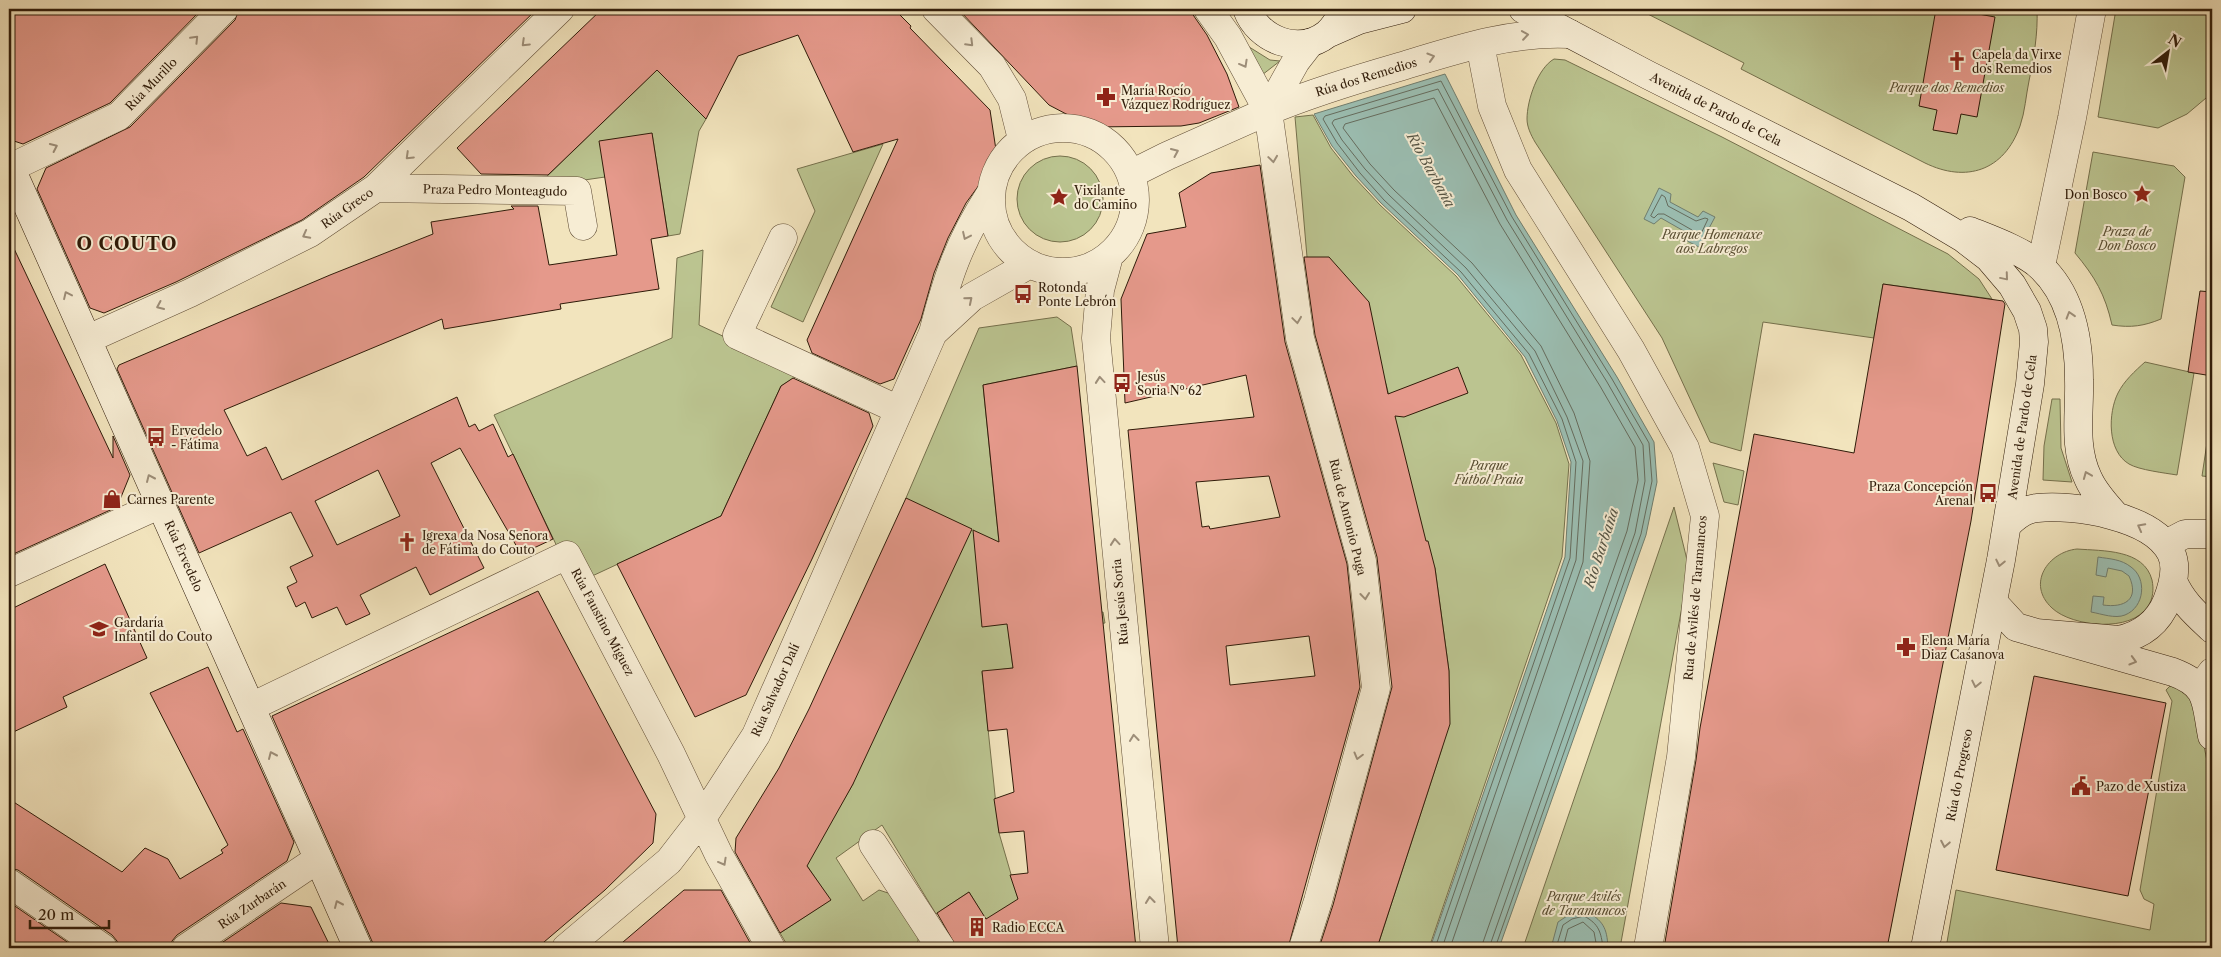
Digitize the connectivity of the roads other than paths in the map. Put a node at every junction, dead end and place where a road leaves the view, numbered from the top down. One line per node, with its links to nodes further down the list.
1 (224, 9): 15 (street, Rúa Murillo, one-way to 1)
2 (560, 9): 17 (street, Rúa Greco, one-way to 17)
3 (936, 9): 14 (street, one-way to 14)
4 (1345, 9): 11 (street)
5 (1402, 9): 11 (street)
6 (1523, 9): 10 (street, Avenida de Pardo de Cela)
7 (2092, 9): 24 (street)
8 (1248, 13): 9 (street); 11 (street)
9 (1215, 19): 13 (street, one-way to 13)
10 (1570, 34): 12 (street, Rúa dos Remedios, one-way to 10); 19 (street, Avenida de Pardo de Cela)
11 (1319, 38): 13 (street)
12 (1475, 50): 13 (street, Rúa dos Remedios, one-way to 12); 53 (street, Rua de Avilés de Taramancos)
13 (1268, 111): 16 (street, Rúa dos Remedios, one-way to 13); 52 (street, Rúa de Antonio Puga, one-way to 52)
14 (1022, 139): 16 (street); 18 (street)
15 (10, 166): 26 (street, Rúa Ervedelo, one-way to 15)
16 (1131, 174): 22 (street)
17 (376, 188): 20 (street, Praza Pedro Monteagudo); 26 (street, Rúa Greco, one-way to 26)
18 (990, 194): 23 (street); 25 (street, Rúa Salvador Dalí, one-way to 25)
19 (1911, 207): 24 (street, Avenida de Pardo de Cela); 30 (street, Avenida de Pardo de Cela, one-way to 30)
20 (584, 226)
21 (783, 238): 27 (street)
22 (1109, 256): 23 (street); 51 (street, Rúa Jesús Soria, one-way to 22)
23 (1030, 264): 25 (street, Rúa Salvador Dalí, one-way to 23)
24 (2041, 266): 29 (street, Avenida de Pardo de Cela, one-way to 24)
25 (933, 333): 27 (street, Rúa Salvador Dalí)
26 (88, 339): 28 (street, Rúa Ervedelo, one-way to 26)
27 (899, 410): 41 (street, Rúa Salvador Dalí)
28 (161, 504): 33 (street); 39 (street, Rúa Ervedelo)
29 (2115, 515): 30 (street); 32 (street, one-way to 29)
30 (2008, 524): 35 (street, one-way to 35)
31 (2212, 534): 32 (street)
32 (2166, 544): 34 (street)
33 (9, 574)
34 (2173, 581): 36 (street); 37 (street)
35 (1993, 602): 37 (street); 54 (street, Rúa do Progreso, one-way to 54)
36 (2212, 629)
37 (2036, 634): 38 (street, one-way to 38)
38 (2206, 679): 40 (street)
39 (251, 707): 41 (street, Rúa Faustino Míguez); 43 (street, Rúa Ervedelo, one-way to 39)
40 (2212, 736)
41 (703, 817): 48 (street, Rúa Salvador Dalí); 49 (street, Rúa Faustino Míguez, one-way to 49)
42 (873, 844): 50 (street)
43 (318, 858): 46 (street, Rúa Zurbarán); 47 (street, Rúa Ervedelo, one-way to 43)
44 (9, 883): 45 (street)
45 (103, 948)
46 (186, 948)
47 (358, 948)
48 (566, 948)
49 (771, 948)
50 (941, 948)
51 (1155, 948)
52 (1303, 948)
53 (1648, 948)
54 (1925, 948)

